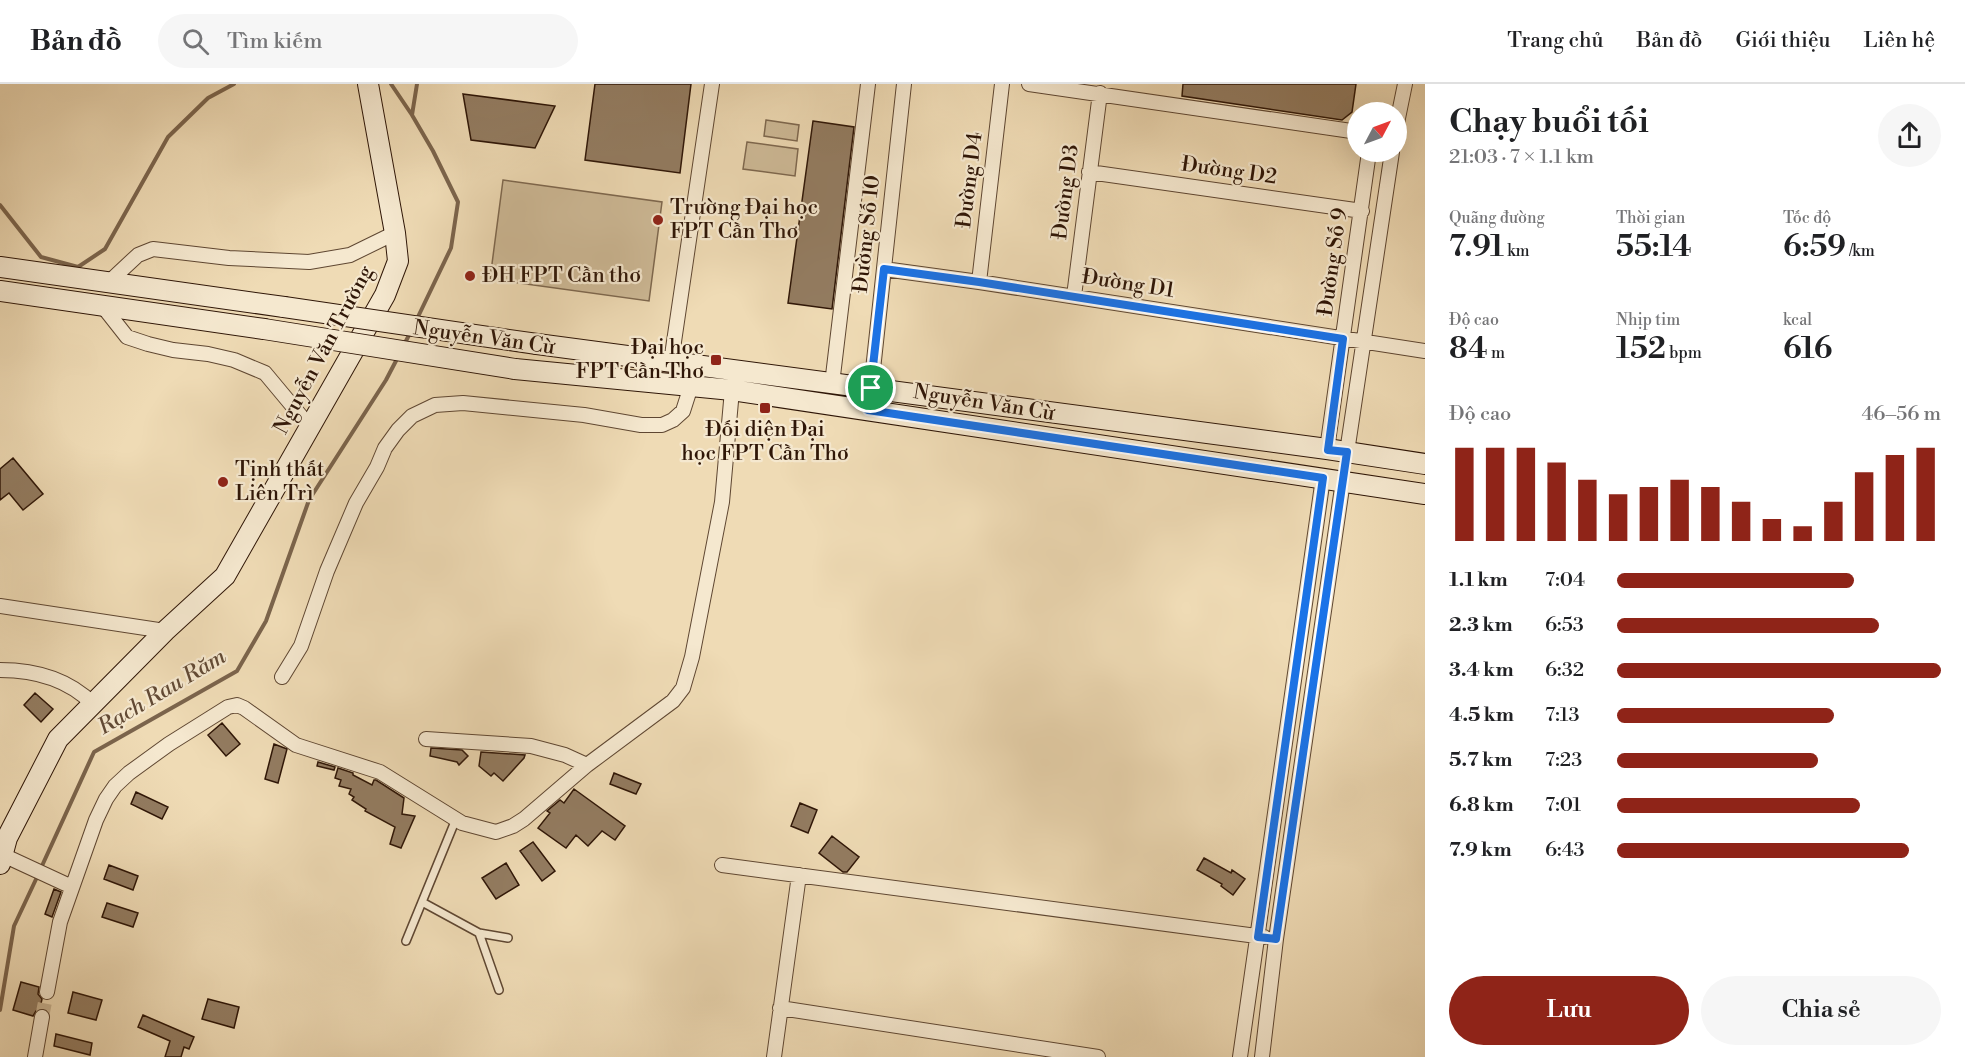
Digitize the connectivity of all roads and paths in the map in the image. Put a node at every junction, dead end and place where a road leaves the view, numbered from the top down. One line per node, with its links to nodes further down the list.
1 (368, 84): 15 (main road, Nguyễn Văn Trường)
2 (712, 84): 26 (street)
3 (868, 84): 27 (street)
4 (904, 84): 17 (street, Đường Số 10)
5 (1002, 84): 19 (street, Đường D4)
6 (1029, 84): 8 (street)
7 (1404, 84): 9 (street)
8 (1100, 93): 10 (street); 13 (street, Đường D3)
9 (1401, 102)
10 (1347, 130)
11 (1368, 162): 14 (street, Đường Số 9)
12 (1391, 162): 24 (street)
13 (1089, 172): 14 (street, Đường D2); 21 (street, Đường D3)
14 (1362, 211): 23 (street, Đường Số 9)
15 (395, 233): 18 (street); 32 (main road, Nguyễn Văn Trường)
16 (0, 267): 18 (main road, Nguyễn Văn Cừ)
17 (884, 269): 19 (street, Đường D1); 29 (street, Đường Số 10)
18 (109, 282): 26 (main road, Nguyễn Văn Cừ, bridge)
19 (979, 282): 21 (street, Đường D1)
20 (0, 291): 22 (main road, Nguyễn Văn Cừ)
21 (1074, 296): 23 (street, Đường D1)
22 (101, 304): 28 (main road, Nguyễn Văn Cừ, bridge); 32 (street)
23 (1343, 339): 24 (street, Đường D1); 33 (street, Đường Số 9)
24 (1364, 342): 25 (street, Đường D1); 33 (street)
25 (1425, 351)
26 (671, 362): 27 (main road, Nguyễn Văn Cừ)
27 (832, 384): 29 (main road, Nguyễn Văn Cừ)
28 (691, 386): 30 (main road, Nguyễn Văn Cừ); 40 (street)
29 (871, 388): 31 (main road); 33 (main road, Nguyễn Văn Cừ)
30 (732, 390): 31 (main road, Nguyễn Văn Cừ); 43 (street)
31 (868, 410): 35 (main road, Nguyễn Văn Cừ)
32 (310, 427): 38 (main road, Nguyễn Văn Trường)
33 (1337, 451): 34 (main road, Nguyễn Văn Cừ); 35 (main road)
34 (1425, 464)
35 (1333, 480): 36 (main road, Nguyễn Văn Cừ); 51 (street); 53 (street)
36 (1425, 494)
37 (0, 606): 38 (street)
38 (165, 631): 41 (main road, Nguyễn Văn Trường)
39 (0, 670): 41 (street)
40 (282, 676)
41 (93, 704): 45 (main road, Nguyễn Văn Trường)
42 (426, 739): 43 (street)
43 (587, 765): 44 (street)
44 (456, 819): 48 (street); 49 (lane)
45 (7, 861): 48 (street)
46 (722, 865): 47 (street)
47 (799, 875): 51 (street); 57 (street)
48 (67, 885): 56 (street)
49 (422, 902): 50 (lane); 54 (lane)
50 (479, 933): 52 (lane); 55 (lane)
51 (1258, 937): 53 (street); 62 (street)
52 (507, 938)
53 (1276, 939): 63 (street)
54 (406, 941)
55 (499, 990)
56 (47, 992)
57 (780, 1008): 60 (street); 61 (street)
58 (42, 1017): 59 (street)
59 (35, 1057)
60 (774, 1057)
61 (1098, 1057)
62 (1240, 1057)
63 (1262, 1057)

